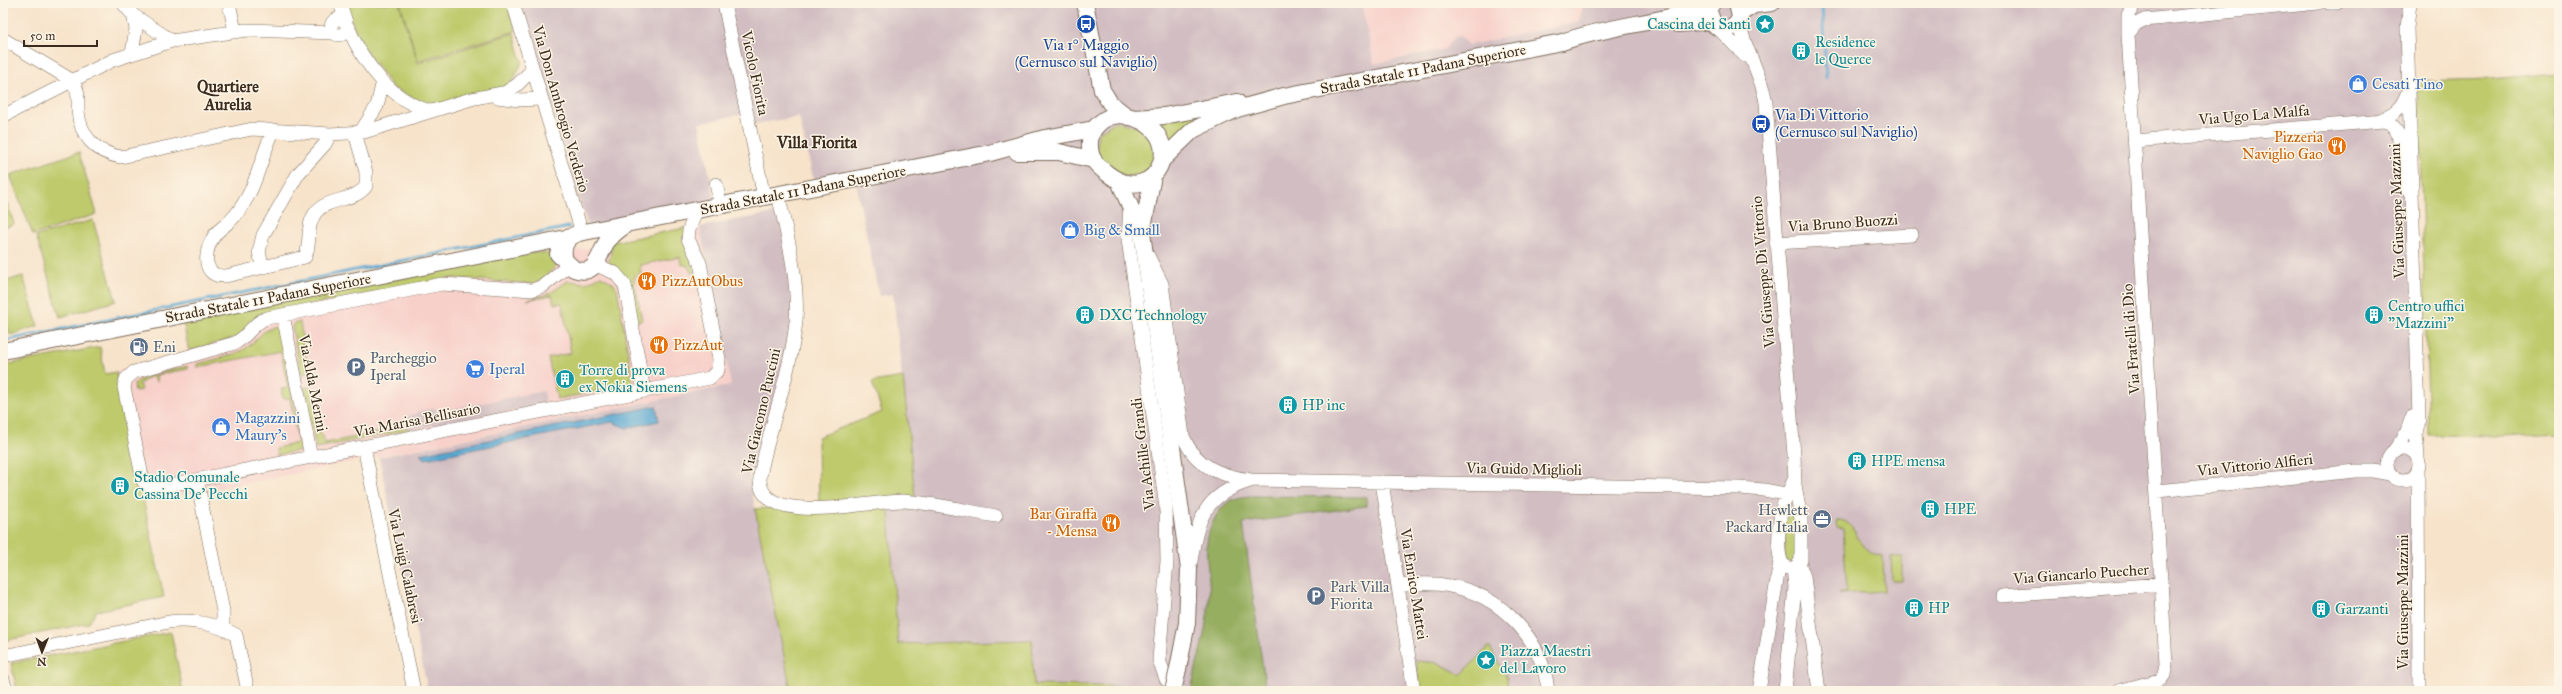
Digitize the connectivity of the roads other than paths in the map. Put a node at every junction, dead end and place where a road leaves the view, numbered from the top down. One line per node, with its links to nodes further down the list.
1 (124, 3): 19 (street)
2 (229, 3): 23 (street)
3 (339, 3): 21 (street)
4 (513, 3): 30 (street, Via Don Ambrogio Verderio)
5 (724, 3): 53 (street, Vicolo Fiorita)
6 (1085, 3): 31 (main road)
7 (1712, 3): 20 (main road, Strada Statale 11 Padana Superiore); 27 (main road, Strada Statale 11 Padana Superiore)
8 (1772, 3): 18 (main road, Strada Statale 11 Padana Superiore)
9 (2135, 3): 24 (street, Via Fratelli di Dio)
10 (2247, 3): 17 (street)
11 (2318, 3): 17 (street)
12 (2329, 3): 13 (street)
13 (2337, 3)
14 (2403, 3): 22 (street, Via Giuseppe Mazzini)
15 (2410, 3): 22 (street, Via Giuseppe Mazzini)
16 (2219, 8): 17 (street); 24 (street)
17 (2260, 9)
18 (1739, 12): 20 (main road, Strada Statale 11 Padana Superiore); 29 (street, Via Giuseppe Di Vittorio)
19 (133, 15): 26 (street); 28 (street)
20 (1714, 24): 27 (main road, Strada Statale 11 Padana Superiore); 29 (street, Via Giuseppe Di Vittorio)
21 (339, 27): 23 (street); 33 (street)
22 (2408, 28): 34 (street, Via Giuseppe Mazzini)
23 (235, 31): 26 (street)
24 (2128, 34): 46 (street, Via Fratelli di Dio)
25 (3, 39): 32 (street)
26 (172, 41): 28 (street)
27 (1562, 42): 36 (main road, Strada Statale 11 Padana Superiore)
28 (132, 52): 32 (street)
29 (1753, 65): 62 (street, Via Giuseppe Di Vittorio)
30 (532, 70): 35 (street); 37 (street, Via Don Ambrogio Verderio)
31 (1098, 79): 40 (main road); 42 (main road)
32 (73, 81): 39 (street); 43 (street)
33 (382, 81): 38 (street); 44 (street)
34 (2409, 88): 41 (street, Via Ugo La Malfa); 54 (street, Via Giuseppe Mazzini)
35 (489, 96): 37 (street); 38 (street)
36 (1284, 96): 40 (main road, Strada Statale 11 Padana Superiore); 48 (main road, Strada Statale 11 Padana Superiore)
37 (541, 99): 59 (street, Via Don Ambrogio Verderio)
38 (431, 111): 44 (street)
39 (3, 116)
40 (1130, 117): 42 (main road); 48 (main road)
41 (2376, 121): 46 (street, Via Ugo La Malfa); 54 (street, Via Ugo La Malfa)
42 (1096, 127): 47 (main road, Strada Statale 11 Padana Superiore); 49 (main road)
43 (274, 130): 45 (street); 67 (street)
44 (357, 133): 45 (street); 67 (street)
45 (330, 134): 67 (street)
46 (2134, 141): 82 (street, Via Fratelli di Dio)
47 (984, 154): 49 (main road, Strada Statale 11 Padana Superiore); 53 (main road, Strada Statale 11 Padana Superiore)
48 (1163, 158): 50 (main road)
49 (1094, 160): 51 (main road)
50 (1153, 176): 51 (main road); 60 (main road)
51 (1119, 181): 56 (main road)
52 (716, 184): 55 (street)
53 (771, 196): 55 (main road, Strada Statale 11 Padana Superiore); 86 (street, Via Giacomo Puccini)
54 (2412, 197): 71 (street, Via Giuseppe Mazzini)
55 (721, 206): 57 (main road, Strada Statale 11 Padana Superiore)
56 (1130, 206): 60 (main road); 100 (street, Via Achille Grandi)
57 (696, 210): 58 (main road, Strada Statale 11 Padana Superiore); 70 (street, Via Marisa Bellisario)
58 (628, 224): 59 (main road, Strada Statale 11 Padana Superiore); 65 (main road, Strada Statale 11 Padana Superiore)
59 (579, 232): 63 (main road, Strada Statale 11 Padana Superiore); 65 (main road); 66 (main road)
60 (1142, 233): 64 (main road)
61 (1912, 234): 62 (street, Via Bruno Buozzi)
62 (1776, 243): 83 (street, Via Giuseppe Di Vittorio)
63 (533, 245): 66 (main road, Strada Statale 11 Padana Superiore); 69 (main road, Strada Statale 11 Padana Superiore)
64 (1144, 249): 80 (street, Via Guido Miglioli); 89 (main road)
65 (598, 261): 66 (main road, Strada Statale 11 Padana Superiore); 70 (street)
66 (567, 263): 68 (street)
67 (263, 267)
68 (283, 315): 75 (street, Via Alda Merini); 79 (street, Via Marisa Bellisario)
69 (3, 351)
70 (644, 391): 72 (street, Via Marisa Bellisario)
71 (2417, 394): 73 (street, Via Giuseppe Mazzini); 74 (street, Via Giuseppe Mazzini)
72 (364, 447): 75 (street, Via Marisa Bellisario); 98 (street, Via Luigi Calabresi)
73 (2391, 454): 74 (street); 76 (street, Via Vittorio Alfieri); 78 (street)
74 (2418, 456): 77 (street, Via Giuseppe Mazzini)
75 (311, 457): 79 (street, Via Marisa Bellisario)
76 (2356, 471): 78 (street, Via Vittorio Alfieri); 82 (street, Via Vittorio Alfieri)
77 (2418, 471): 78 (street); 84 (street, Via Giuseppe Mazzini)
78 (2395, 477): 84 (street, Via Giuseppe Mazzini)
79 (197, 480): 93 (street)
80 (1251, 480): 81 (street, Via Guido Miglioli); 89 (street)
81 (1382, 482): 83 (street, Via Guido Miglioli); 91 (street, Via Enrico Mattei)
82 (2157, 491): 90 (street, Via Fratelli di Dio)
83 (1792, 496): 85 (street, Via Giuseppe Di Vittorio); 87 (street, Via Giuseppe Di Vittorio)
84 (2419, 514): 107 (street, Via Giuseppe Mazzini)
85 (1781, 515): 87 (street); 88 (street, Via Giuseppe Di Vittorio)
86 (996, 516)
87 (1800, 516): 88 (street, Via Giuseppe Di Vittorio)
88 (1790, 565): 103 (street); 104 (street); 105 (street)
89 (1189, 569): 99 (main road, bridge)
90 (2162, 584): 92 (street, Via Giancarlo Puecher); 106 (street, Via Fratelli di Dio)
91 (1398, 586): 101 (street, Via Enrico Mattei); 102 (street)
92 (2002, 596)
93 (223, 627): 94 (street); 97 (street)
94 (3, 656)
95 (3, 679): 96 (street)
96 (6, 691)
97 (248, 691)
98 (414, 691)
99 (1173, 691)
100 (1180, 691)
101 (1414, 691)
102 (1548, 691)
103 (1759, 691)
104 (1785, 691)
105 (1819, 691)
106 (2118, 691)
107 (2419, 691)

